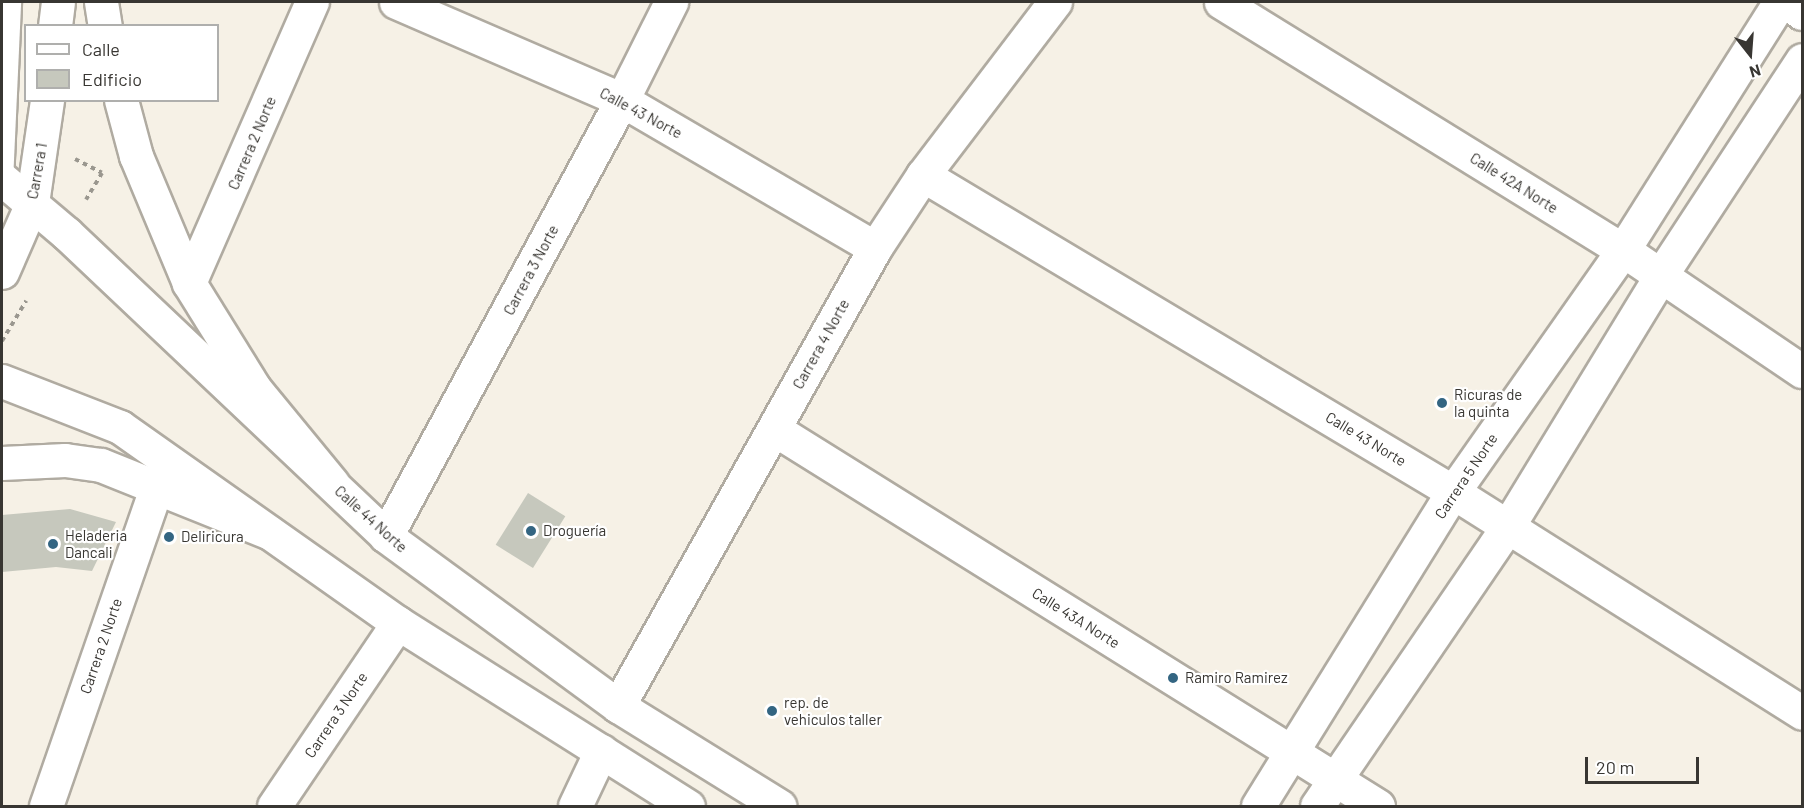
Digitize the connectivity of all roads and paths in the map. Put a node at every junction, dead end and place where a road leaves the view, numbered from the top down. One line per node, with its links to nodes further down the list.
1 (10, 2): 20 (lane)
2 (58, 2): 12 (street)
3 (101, 2): 13 (street)
4 (312, 2): 27 (street, Carrera 2 Norte)
5 (396, 2): 15 (street, Calle 43 Norte)
6 (671, 2): 15 (street, Carrera 3 Norte)
7 (1055, 2): 19 (street, Carrera 4 Norte)
8 (1221, 2): 24 (street, Calle 42A Norte)
9 (1780, 2): 24 (street, Carrera 5 Norte)
10 (1786, 2): 11 (street)
11 (1803, 13)
12 (56, 24)
13 (105, 24)
14 (1803, 60): 26 (street)
15 (622, 100): 23 (street, Calle 43 Norte); 37 (street, Carrera 3 Norte)
16 (47, 102): 22 (street, Carrera 1)
17 (122, 102): 27 (street)
18 (71, 157): 21 (path)
19 (923, 175): 23 (street, Carrera 4 Norte); 34 (street, Calle 43 Norte)
20 (2, 180): 22 (street, Calle 44 Norte)
21 (86, 200)
22 (32, 202): 25 (street, Carrera 1); 32 (street, Calle 44 Norte)
23 (876, 248): 30 (street, Carrera 4 Norte)
24 (1623, 250): 26 (street, Calle 42A Norte); 34 (street, Carrera 5 Norte)
25 (2, 272)
26 (1661, 275): 28 (street, Calle 42A Norte); 35 (street)
27 (189, 283): 32 (street)
28 (1803, 371)
29 (2, 381): 36 (street)
30 (774, 429): 39 (street, Carrera 4 Norte); 42 (street, Calle 43A Norte)
31 (2, 463): 33 (street)
32 (332, 483): 37 (street, Calle 44 Norte)
33 (157, 486): 36 (street); 45 (street, Carrera 2 Norte)
34 (1453, 492): 35 (street, Calle 43 Norte); 42 (street, Carrera 5 Norte)
35 (1508, 526): 40 (street, Calle 43 Norte); 43 (street)
36 (268, 532): 38 (street)
37 (386, 536): 39 (street, Calle 44 Norte)
38 (398, 623): 41 (street); 46 (street, Carrera 3 Norte)
39 (618, 706): 48 (street, Calle 44 Norte)
40 (1803, 713)
41 (601, 751): 44 (street); 47 (street)
42 (1293, 754): 43 (street, Calle 43A Norte); 49 (street, Carrera 5 Norte)
43 (1326, 794): 50 (street, Calle 43A Norte)
44 (577, 806)
45 (46, 807)
46 (274, 807)
47 (688, 807)
48 (779, 807)
49 (1258, 807)
50 (1378, 807)

